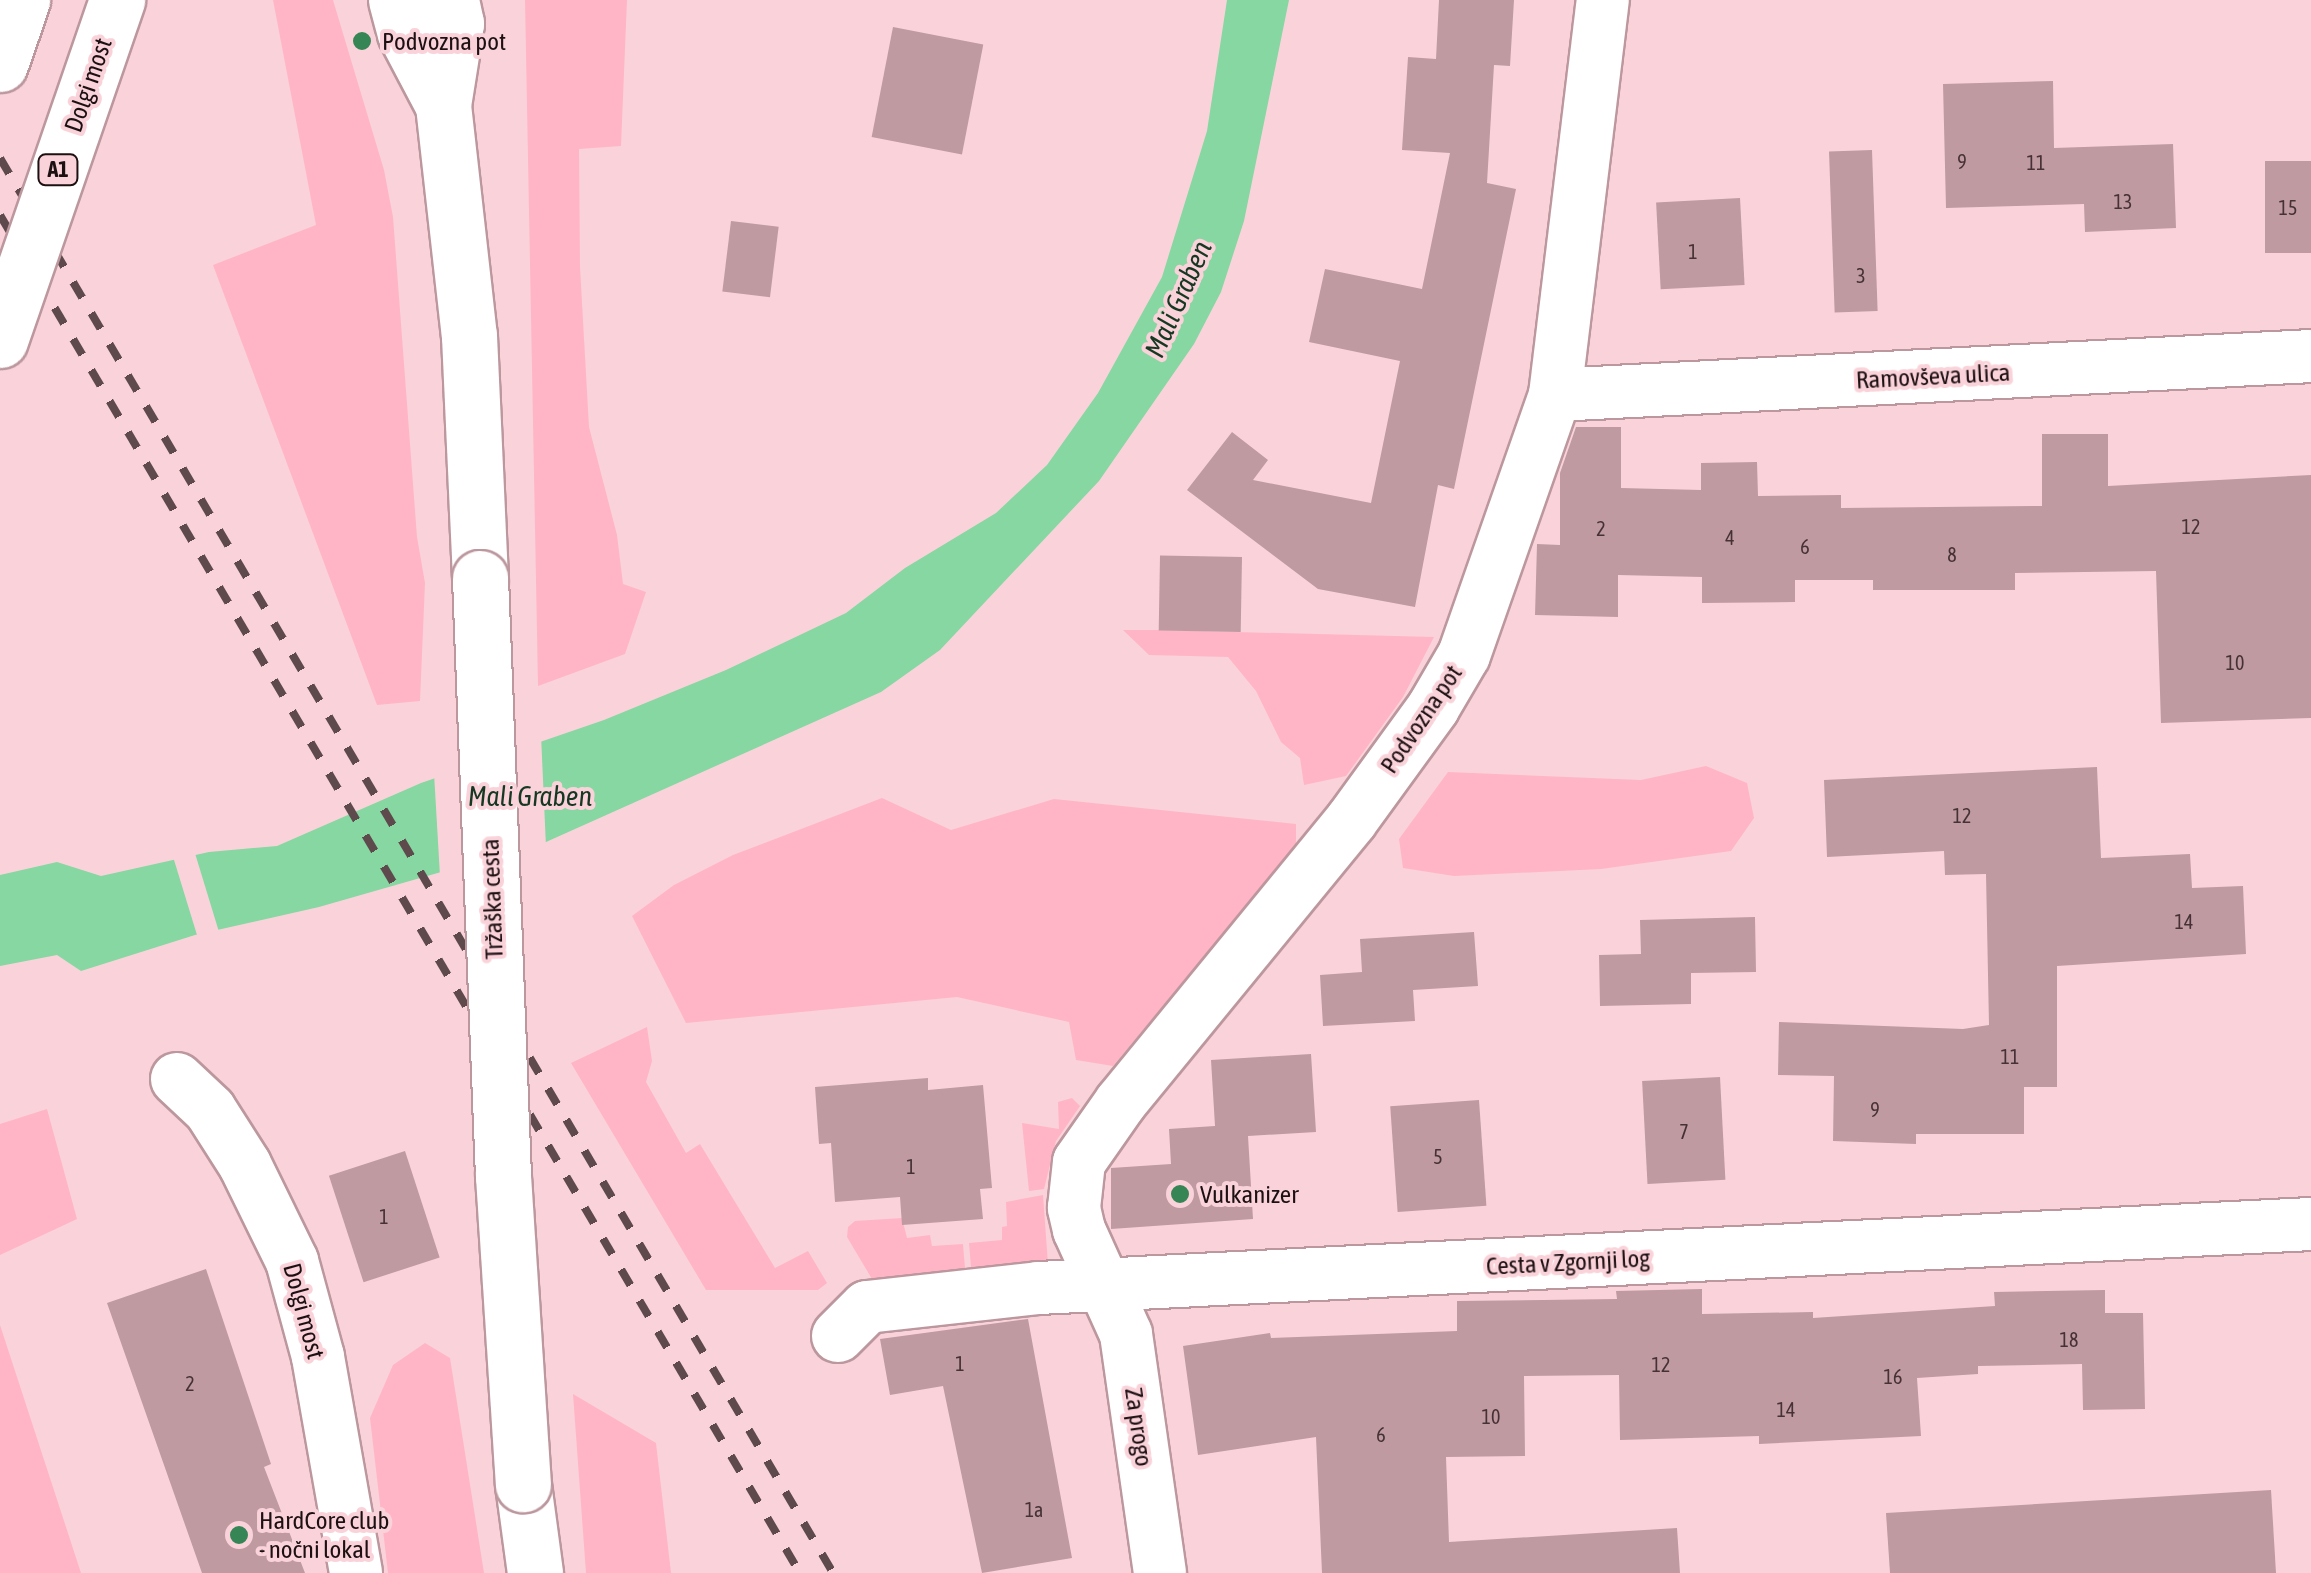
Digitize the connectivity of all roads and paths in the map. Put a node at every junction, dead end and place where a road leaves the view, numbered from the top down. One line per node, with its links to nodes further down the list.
1 (22, 0): 6 (main road)
2 (117, 0): 8 (main road, Dolgi most / A1, bridge)
3 (396, 0): 7 (main road, Tržaška cesta)
4 (1602, 0): 10 (street, Podvozna pot)
5 (457, 8): 7 (main road, Tržaška cesta)
6 (0, 64)
7 (443, 105): 16 (main road, Tržaška cesta, bridge)
8 (0, 340)
9 (2311, 356): 10 (street, Ramovševa ulica)
10 (1556, 396): 13 (street, Podvozna pot)
11 (178, 1079): 15 (street, Dolgi most)
12 (2311, 1224): 13 (street, Cesta v Zgornji log)
13 (1104, 1286): 14 (street, Cesta v Zgornji log); 17 (street, Za progo)
14 (838, 1336)
15 (356, 1573)
16 (535, 1573)
17 (1160, 1573)

